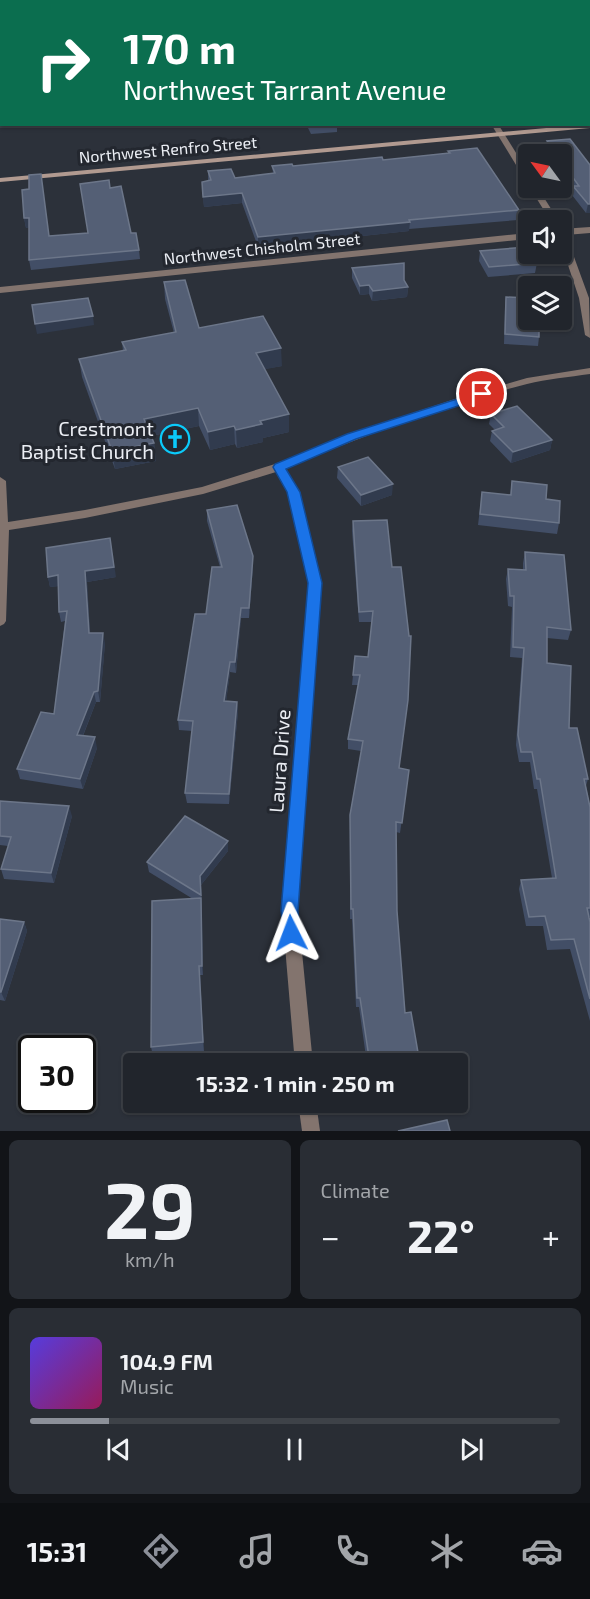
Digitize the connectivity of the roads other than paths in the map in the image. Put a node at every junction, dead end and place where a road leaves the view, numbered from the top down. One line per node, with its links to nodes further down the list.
1 (495, 126): 3 (street)
2 (590, 126): 3 (main road, Northwest Renfro Street)
3 (501, 134): 4 (street); 5 (main road, Northwest Renfro Street)
4 (518, 162)
5 (0, 180)
6 (590, 230): 7 (street)
7 (572, 232)
8 (518, 238): 10 (street, Northwest Chisholm Street)
9 (572, 264): 11 (street)
10 (0, 290)
11 (590, 335)
12 (590, 371): 13 (street)
13 (279, 467): 15 (street); 17 (street, Laura Drive)
14 (0, 481): 15 (street)
15 (1, 526): 16 (street)
16 (0, 621)
17 (303, 1053)
18 (309, 1113): 19 (street)
19 (311, 1131)

